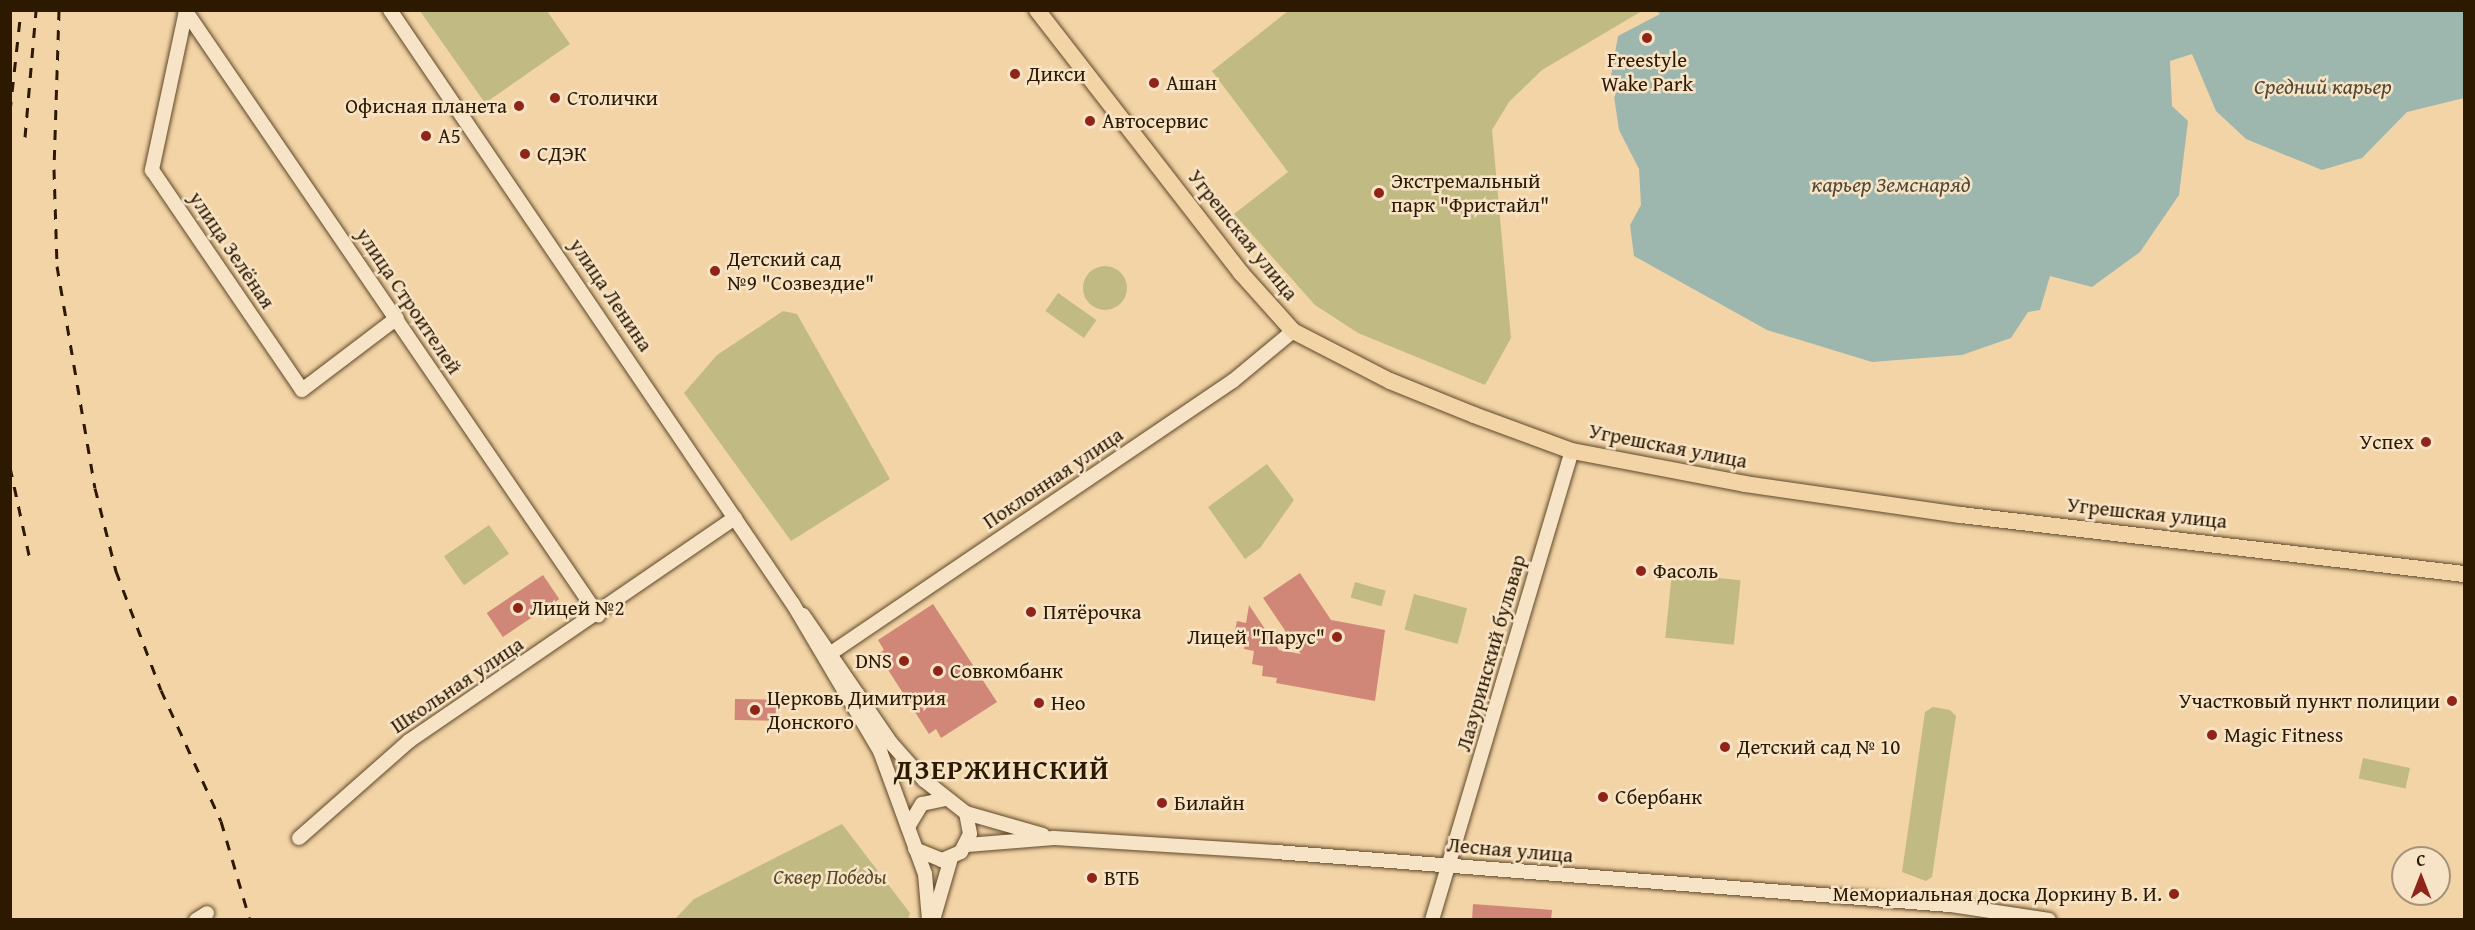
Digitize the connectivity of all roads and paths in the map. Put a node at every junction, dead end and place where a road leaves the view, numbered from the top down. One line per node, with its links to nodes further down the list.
1 (390, 10): 7 (street, улица Ленина)
2 (1037, 10): 5 (main road, Угрешская улица)
3 (185, 11): 4 (street, улица Строителей); 4 (street, улица Зелёная)
4 (396, 318): 10 (street, улица Строителей)
5 (1293, 332): 6 (main road, Угрешская улица); 11 (street, Поклонная улица)
6 (1572, 451): 8 (main road, Угрешская улица); 20 (street, Лазуринский бульвар)
7 (735, 518): 9 (street, улица Ленина); 10 (street, Школьная улица)
8 (2464, 574)
9 (793, 604): 11 (street, улица Ленина); 14 (street, улица Ленина)
10 (598, 615): 15 (street, Школьная улица)
11 (831, 653): 12 (street, улица Ленина)
12 (945, 799): 13 (street, улица Ленина); 14 (street)
13 (966, 813): 16 (street, улица Ленина); 17 (street)
14 (908, 827): 18 (street, улица Ленина)
15 (299, 838)
16 (1054, 838): 17 (street, Лесная улица); 20 (street, Лесная улица)
17 (967, 844): 19 (street)
18 (912, 845): 19 (street); 21 (street, улица Ленина)
19 (951, 858): 21 (street, улица Ленина)
20 (1448, 867): 22 (street, Лазуринский бульвар); 23 (street, Лесная улица)
21 (931, 920)
22 (1432, 920)
23 (2049, 920)

